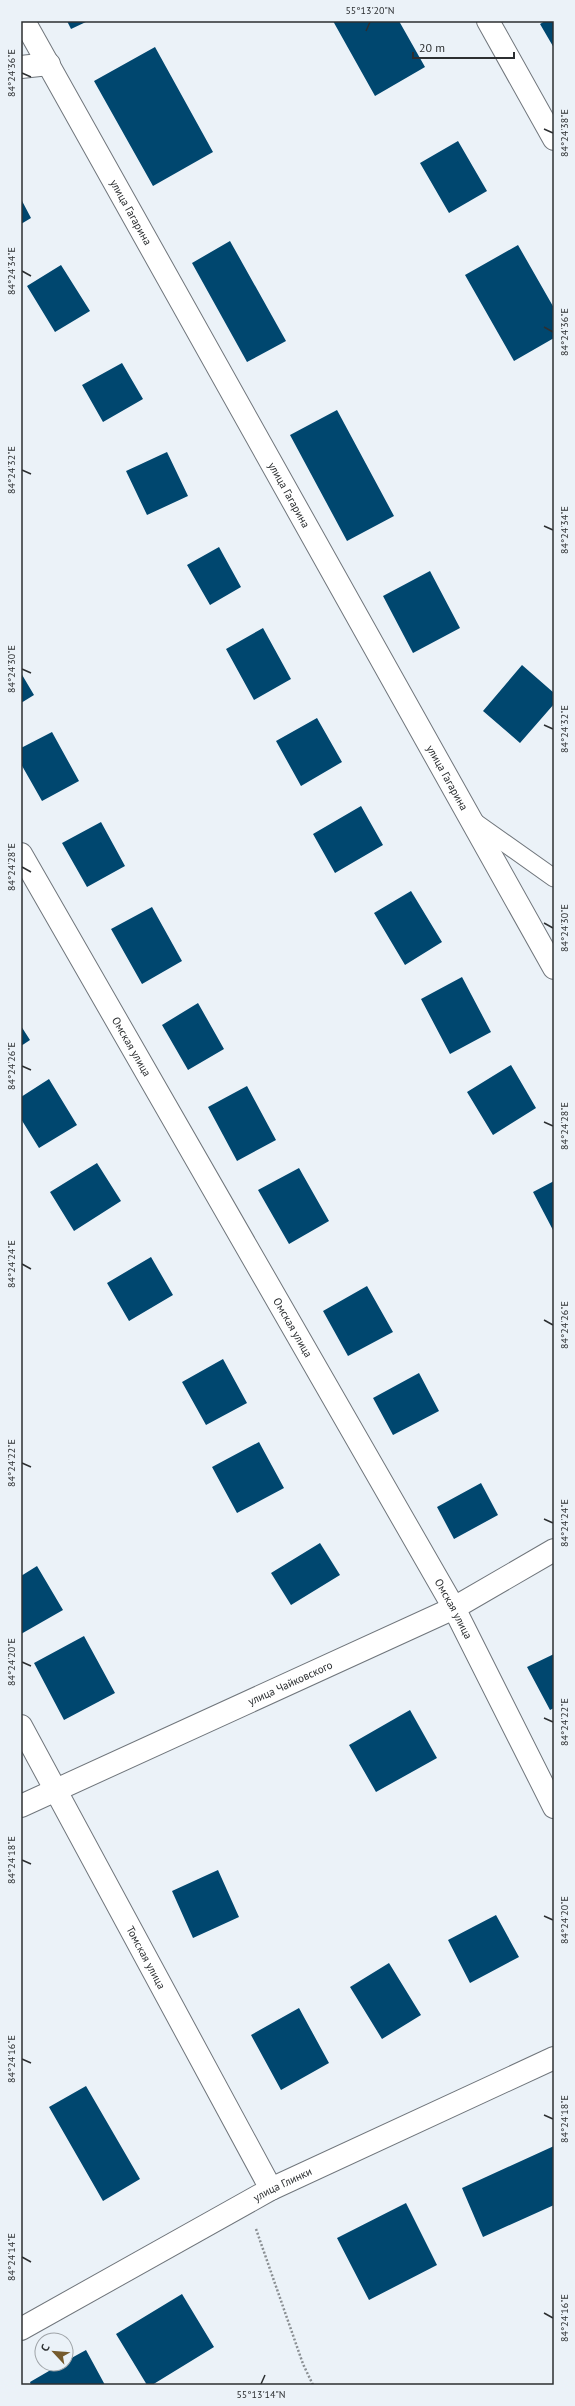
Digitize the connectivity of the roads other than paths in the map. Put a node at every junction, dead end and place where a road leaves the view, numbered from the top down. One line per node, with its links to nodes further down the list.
1 (24, 21): 3 (street, улица Гагарина)
2 (488, 21): 5 (street)
3 (49, 64): 4 (street); 6 (street, улица Гагарина)
4 (21, 68)
5 (554, 139)
6 (470, 818): 8 (lane); 9 (street, улица Гагарина)
7 (21, 854): 11 (street, Омская улица)
8 (554, 878)
9 (554, 968)
10 (554, 1550): 11 (street, улица Чайковского)
11 (454, 1608): 13 (street, улица Чайковского); 15 (street, Омская улица)
12 (21, 1726): 13 (street, Томская улица)
13 (57, 1790): 14 (street, улица Чайковского); 17 (street, Томская улица)
14 (21, 1806)
15 (554, 1807)
16 (554, 2058): 17 (street, улица Глинки)
17 (271, 2190): 18 (street, улица Глинки)
18 (21, 2329)

